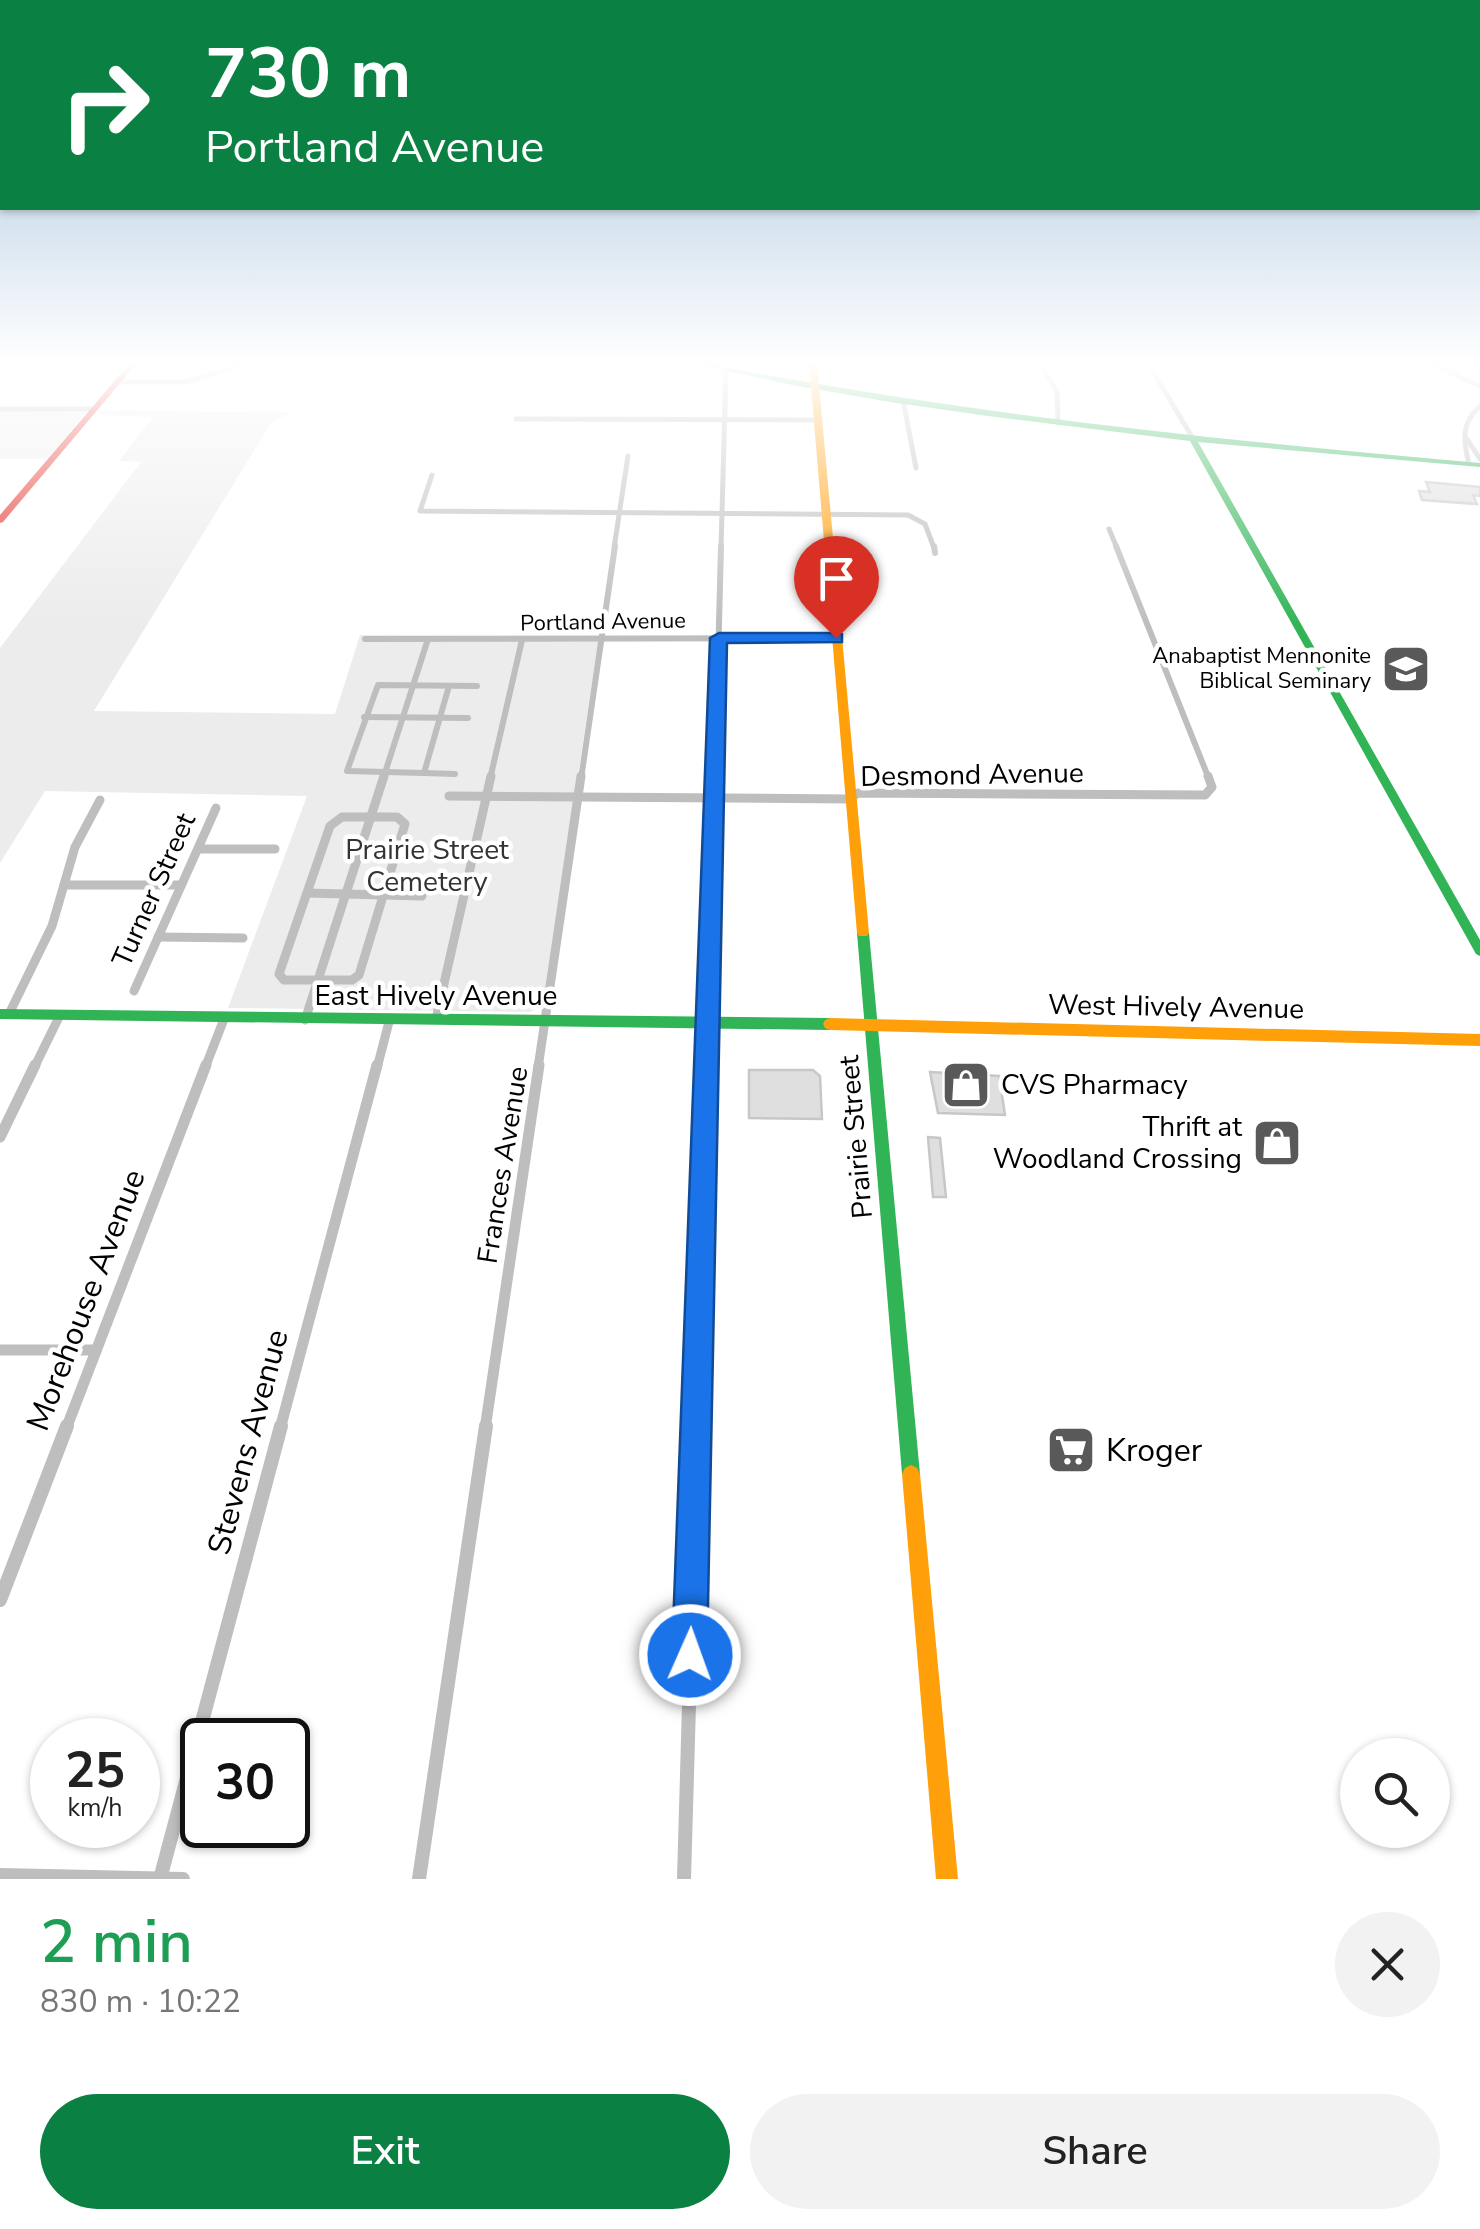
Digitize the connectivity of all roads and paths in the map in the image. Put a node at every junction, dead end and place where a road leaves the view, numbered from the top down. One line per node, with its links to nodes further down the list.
1 (59, 451): 14 (main road)
2 (725, 451): 12 (street)
3 (820, 451): 13 (main road, Prairie Street)
4 (913, 451): 9 (street)
5 (1199, 451): 51 (main road)
6 (1336, 451): 8 (main road)
7 (628, 456): 11 (street, Frances Avenue)
8 (1476, 463)
9 (916, 468)
10 (432, 474): 11 (street)
11 (618, 513): 12 (street); 21 (street, Frances Avenue)
12 (722, 514): 13 (street); 17 (street)
13 (825, 514): 16 (street); 18 (main road, Prairie Street)
14 (0, 520)
15 (1109, 529): 37 (street, Desmond Avenue)
16 (935, 553)
17 (719, 638): 18 (street, Portland Avenue); 21 (street, Portland Avenue); 36 (street)
18 (836, 638): 37 (main road, Prairie Street)
19 (365, 639): 20 (street, Portland Avenue)
20 (428, 639): 22 (street, Portland Avenue); 23 (street)
21 (603, 639): 22 (street, Portland Avenue); 35 (street, Frances Avenue)
22 (522, 640): 34 (street)
23 (414, 684): 24 (street); 26 (street); 27 (street)
24 (450, 686): 25 (street); 28 (street)
25 (477, 686)
26 (364, 717): 27 (street); 30 (street)
27 (403, 717): 28 (street); 30 (street)
28 (440, 718): 29 (street); 31 (street)
29 (468, 718)
30 (385, 773): 31 (street); 40 (street)
31 (424, 773): 32 (street)
32 (455, 774)
33 (449, 796): 34 (street, Desmond Avenue)
34 (487, 797): 35 (street, Desmond Avenue); 58 (street)
35 (579, 798): 36 (street, Desmond Avenue); 60 (street, Frances Avenue)
36 (714, 798): 37 (street, Desmond Avenue); 61 (street)
37 (850, 798): 62 (main road, Prairie Street)
38 (100, 800): 43 (street)
39 (216, 808): 41 (street, Turner Street)
40 (370, 817): 45 (street); 46 (street); 47 (street)
41 (198, 849): 42 (street); 44 (street, Turner Street)
42 (275, 849)
43 (64, 884): 44 (street); 54 (street)
44 (180, 884): 49 (street, Turner Street)
45 (307, 893): 46 (street); 52 (street)
46 (346, 894): 47 (street); 52 (street)
47 (383, 894): 48 (street); 52 (street)
48 (422, 896)
49 (158, 936): 50 (street); 53 (street, Turner Street)
50 (243, 938)
51 (1480, 951)
52 (318, 979): 59 (street)
53 (134, 991)
54 (4, 1014): 55 (main road, East Hively Avenue)
55 (60, 1015): 57 (main road, East Hively Avenue); 64 (street)
56 (390, 1018): 58 (main road, East Hively Avenue); 59 (main road, East Hively Avenue); 69 (street, Stevens Avenue)
57 (224, 1019): 59 (main road, East Hively Avenue); 66 (street, Morehouse Avenue)
58 (436, 1019): 60 (main road, East Hively Avenue)
59 (305, 1020)
60 (547, 1021): 61 (main road, East Hively Avenue); 71 (street, Frances Avenue)
61 (708, 1022): 62 (main road, East Hively Avenue); 72 (street)
62 (871, 1024): 63 (main road, West Hively Avenue); 73 (main road, Prairie Street)
63 (1480, 1040)
64 (0, 1136)
65 (0, 1350): 66 (street)
66 (96, 1350): 67 (street, Morehouse Avenue)
67 (0, 1600)
68 (0, 1875): 69 (street)
69 (160, 1879): 70 (street)
70 (183, 1879)
71 (419, 1879)
72 (684, 1879)
73 (947, 1879)

